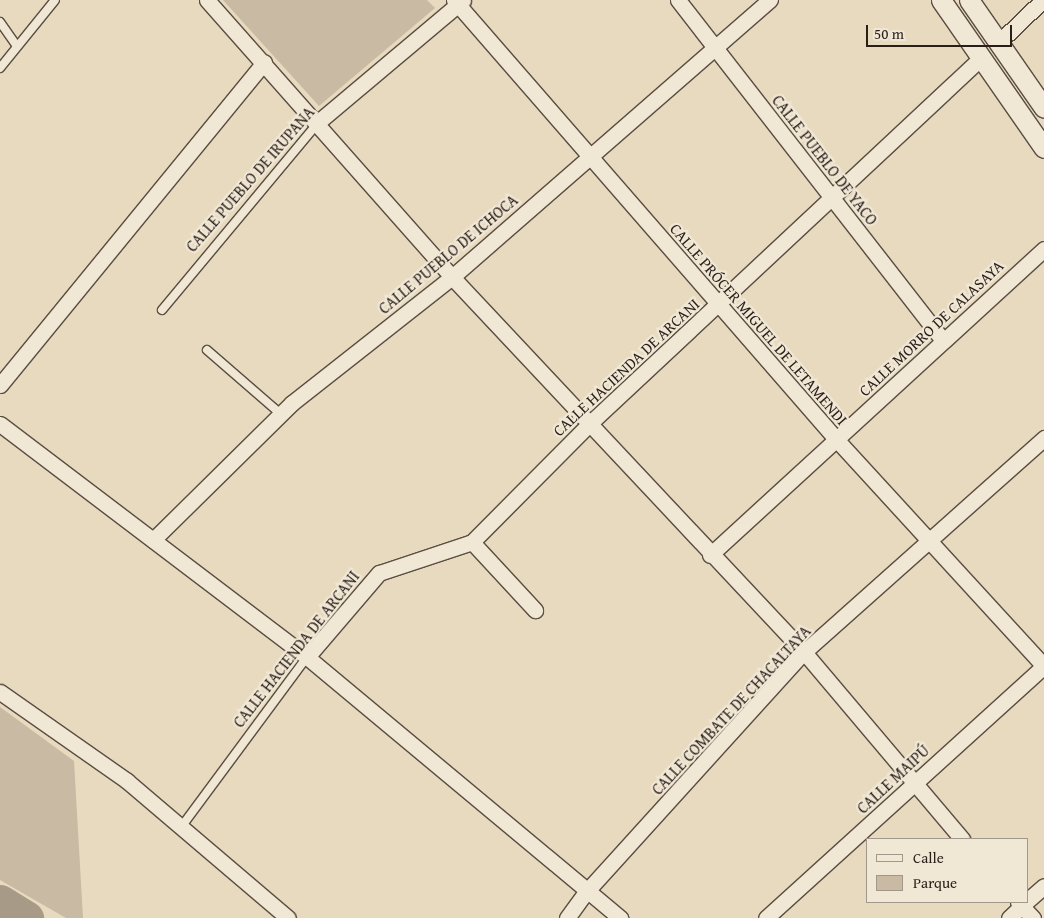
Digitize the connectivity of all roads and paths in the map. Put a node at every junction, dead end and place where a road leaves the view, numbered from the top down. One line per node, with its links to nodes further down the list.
1 (54, 0): 11 (lane)
2 (207, 0): 14 (street)
3 (678, 0): 12 (street, CALLE PUEBLO DE YACO)
4 (770, 0): 12 (street, CALLE PUEBLO DE ICHOCA)
5 (941, 0): 13 (street)
6 (969, 0): 10 (street)
7 (1043, 0): 10 (street)
8 (458, 1): 17 (street, CALLE PUEBLO DE IRUPANA); 19 (street, CALLE PRÓCER MIGUEL DE LETAMENDI)
9 (0, 22): 11 (lane)
10 (998, 43): 16 (street)
11 (17, 46): 15 (lane)
12 (715, 46): 19 (street, CALLE PUEBLO DE ICHOCA); 20 (street, CALLE PUEBLO DE YACO)
13 (982, 57): 18 (street); 20 (street, CALLE HACIENDA DE ARCANI)
14 (264, 62): 17 (street); 27 (street)
15 (0, 68)
16 (1044, 108)
17 (317, 124): 22 (street); 24 (lane, CALLE PUEBLO DE IRUPANA)
18 (1044, 148)
19 (590, 156): 22 (street, CALLE PUEBLO DE ICHOCA); 23 (street, CALLE PRÓCER MIGUEL DE LETAMENDI)
20 (832, 198): 23 (street, CALLE HACIENDA DE ARCANI); 25 (street, CALLE PUEBLO DE YACO)
21 (1044, 249): 25 (street, CALLE MORRO DE CALASAYA)
22 (452, 277): 28 (street, CALLE PUEBLO DE ICHOCA); 30 (street)
23 (719, 303): 30 (street, CALLE HACIENDA DE ARCANI); 32 (street, CALLE PRÓCER MIGUEL DE LETAMENDI)
24 (162, 310)
25 (943, 341): 32 (street, CALLE MORRO DE CALASAYA)
26 (207, 350): 28 (lane)
27 (0, 385)
28 (281, 414): 33 (street, CALLE PUEBLO DE ICHOCA)
29 (0, 424): 33 (street)
30 (588, 425): 35 (street, CALLE HACIENDA DE ARCANI); 36 (street)
31 (1044, 438): 34 (street, CALLE COMBATE DE CHACALTAYA)
32 (836, 439): 34 (street, CALLE PRÓCER MIGUEL DE LETAMENDI); 36 (street, CALLE MORRO DE CALASAYA)
33 (153, 540): 39 (street)
34 (930, 540): 38 (street, CALLE COMBATE DE CHACALTAYA); 40 (street, CALLE PRÓCER MIGUEL DE LETAMENDI)
35 (472, 542): 37 (street); 39 (street, CALLE HACIENDA DE ARCANI)
36 (710, 555): 38 (street)
37 (535, 610)
38 (804, 652): 42 (street); 46 (street, CALLE COMBATE DE CHACALTAYA)
39 (307, 657): 43 (lane, CALLE HACIENDA DE ARCANI); 46 (street)
40 (1044, 666): 42 (street, CALLE MAIPÚ)
41 (0, 692): 43 (street)
42 (912, 784): 44 (street); 53 (street, CALLE MAIPÚ)
43 (182, 826): 50 (street)
44 (961, 838)
45 (1044, 886): 47 (street)
46 (586, 892): 51 (street, CALLE COMBATE DE CHACALTAYA); 52 (street)
47 (1029, 897)
48 (1022, 903): 54 (street)
49 (1024, 903): 55 (street)
50 (288, 918)
51 (568, 918)
52 (620, 918)
53 (766, 918)
54 (1009, 918)
55 (1033, 918)

